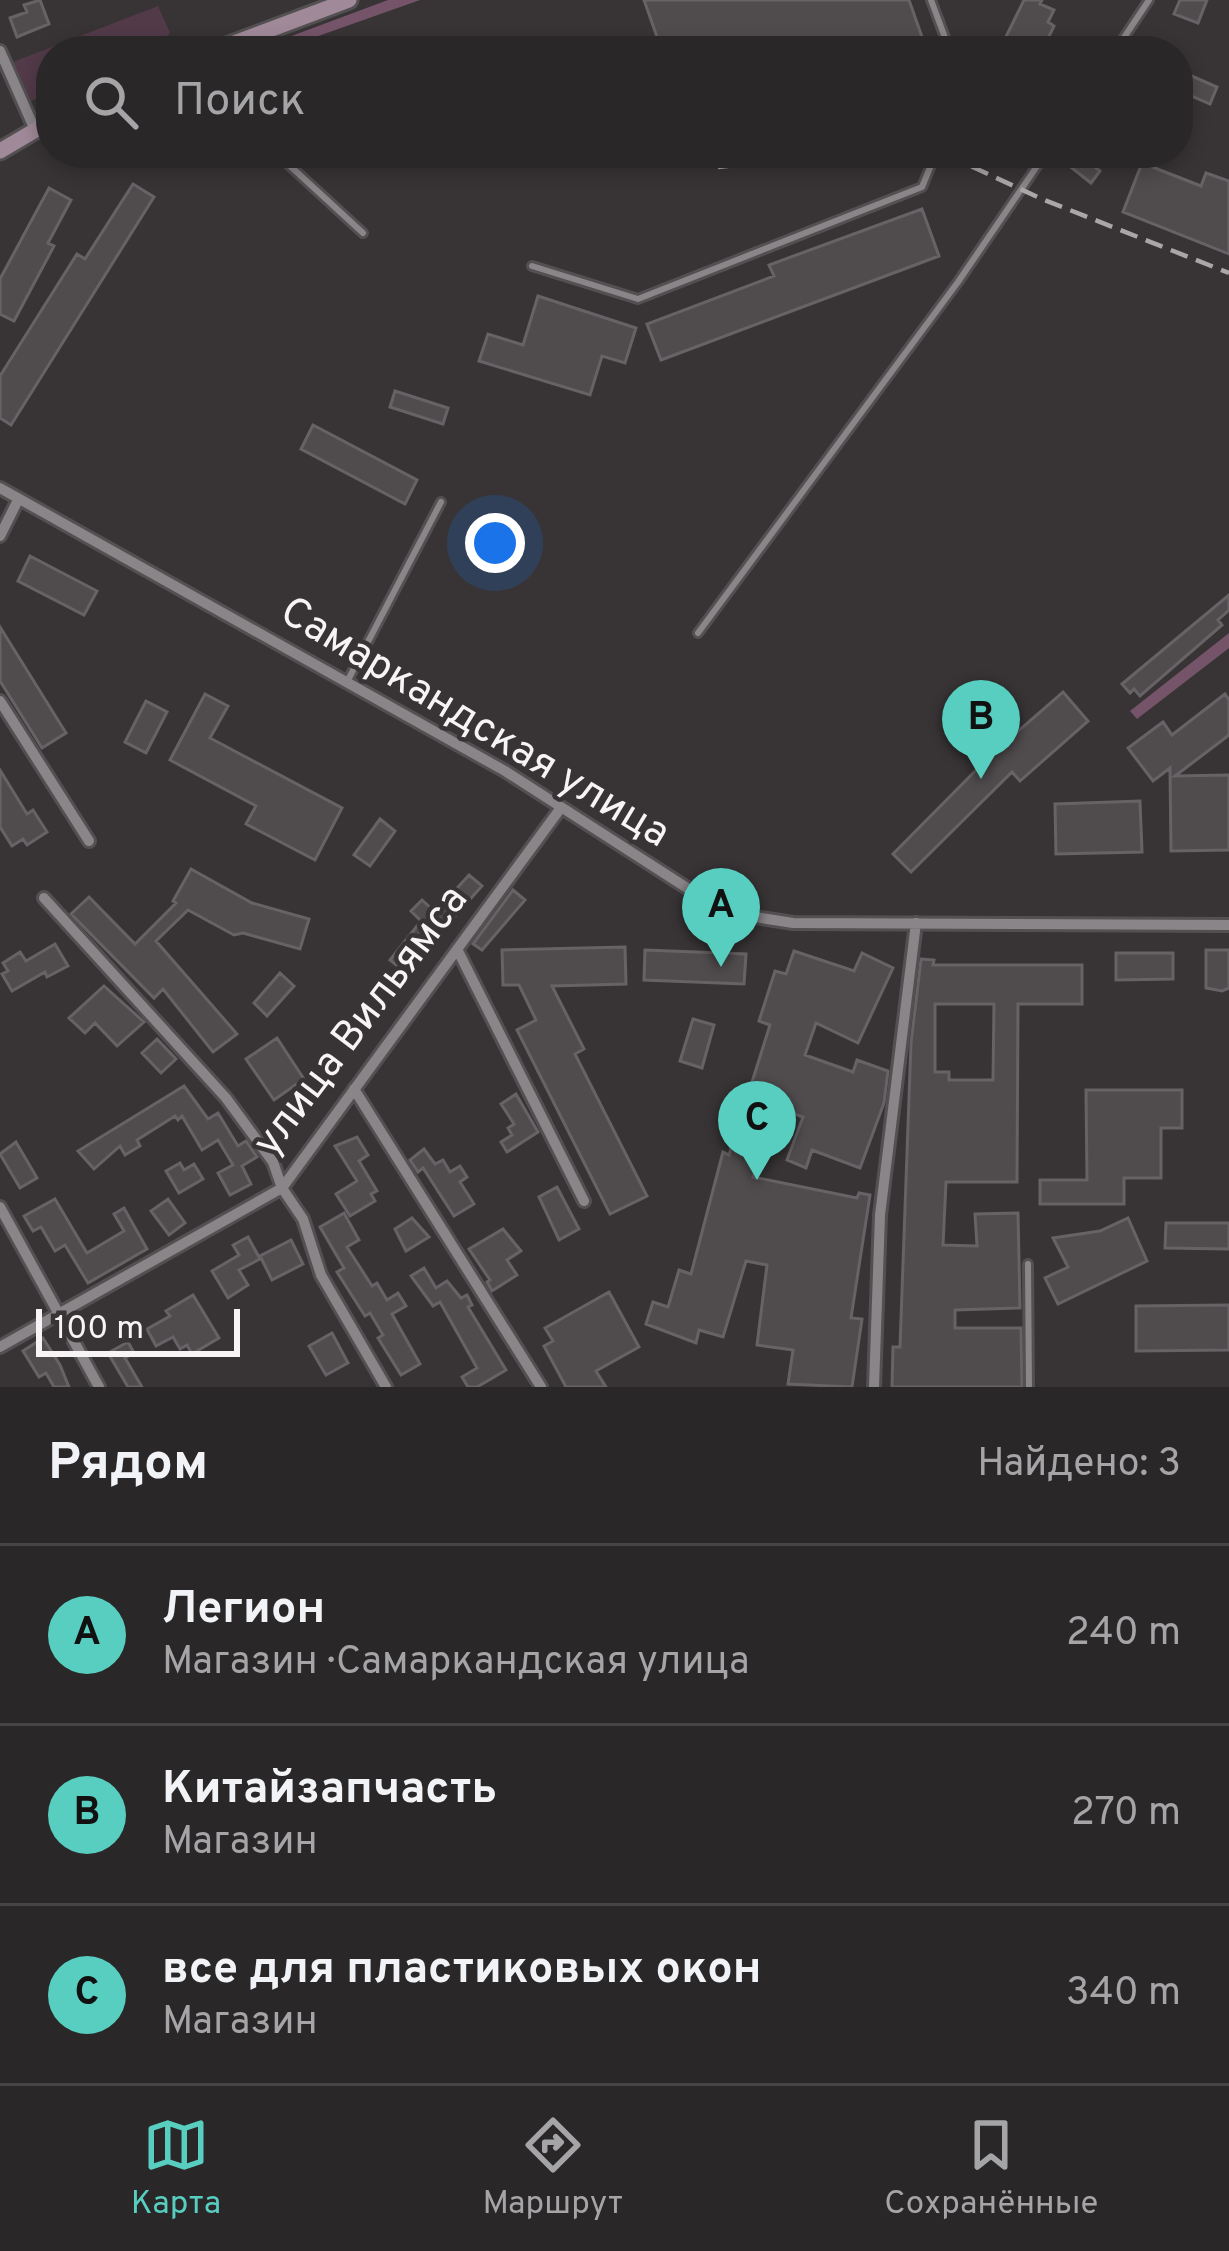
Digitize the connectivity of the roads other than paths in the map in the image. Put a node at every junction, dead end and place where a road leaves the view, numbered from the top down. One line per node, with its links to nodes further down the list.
1 (349, 0): 4 (main road)
2 (931, 0): 6 (lane)
3 (1149, 0): 7 (lane)
4 (321, 5): 5 (main road)
5 (249, 36)
6 (944, 36)
7 (1125, 36)
8 (1, 57): 9 (street)
9 (35, 130): 10 (main road)
10 (0, 151)
11 (292, 168): 14 (lane)
12 (930, 168): 15 (lane)
13 (1036, 168): 20 (lane)
14 (363, 233)
15 (532, 266)
16 (0, 488): 17 (street, Самаркандская улица)
17 (18, 500): 19 (street); 21 (street, Самаркандская улица)
18 (440, 502): 21 (lane)
19 (0, 536)
20 (698, 633)
21 (346, 683): 23 (street, Самаркандская улица)
22 (0, 701): 24 (street)
23 (560, 809): 26 (street, Самаркандская улица); 28 (street, улица Вильямса)
24 (89, 841)
25 (44, 898): 30 (street)
26 (916, 922): 27 (street, Самаркандская улица); 39 (street)
27 (1229, 926)
28 (457, 949): 29 (street, улица Вильямса); 31 (street)
29 (354, 1089): 30 (street, улица Вильямса); 38 (street)
30 (282, 1187): 34 (street, улица Вильямса); 37 (street)
31 (584, 1201)
32 (0, 1207): 34 (street)
33 (1028, 1264): 40 (lane)
34 (62, 1316): 35 (street, улица Вильямса); 36 (street)
35 (0, 1347)
36 (99, 1387)
37 (386, 1387)
38 (541, 1387)
39 (874, 1387)
40 (1028, 1387)

